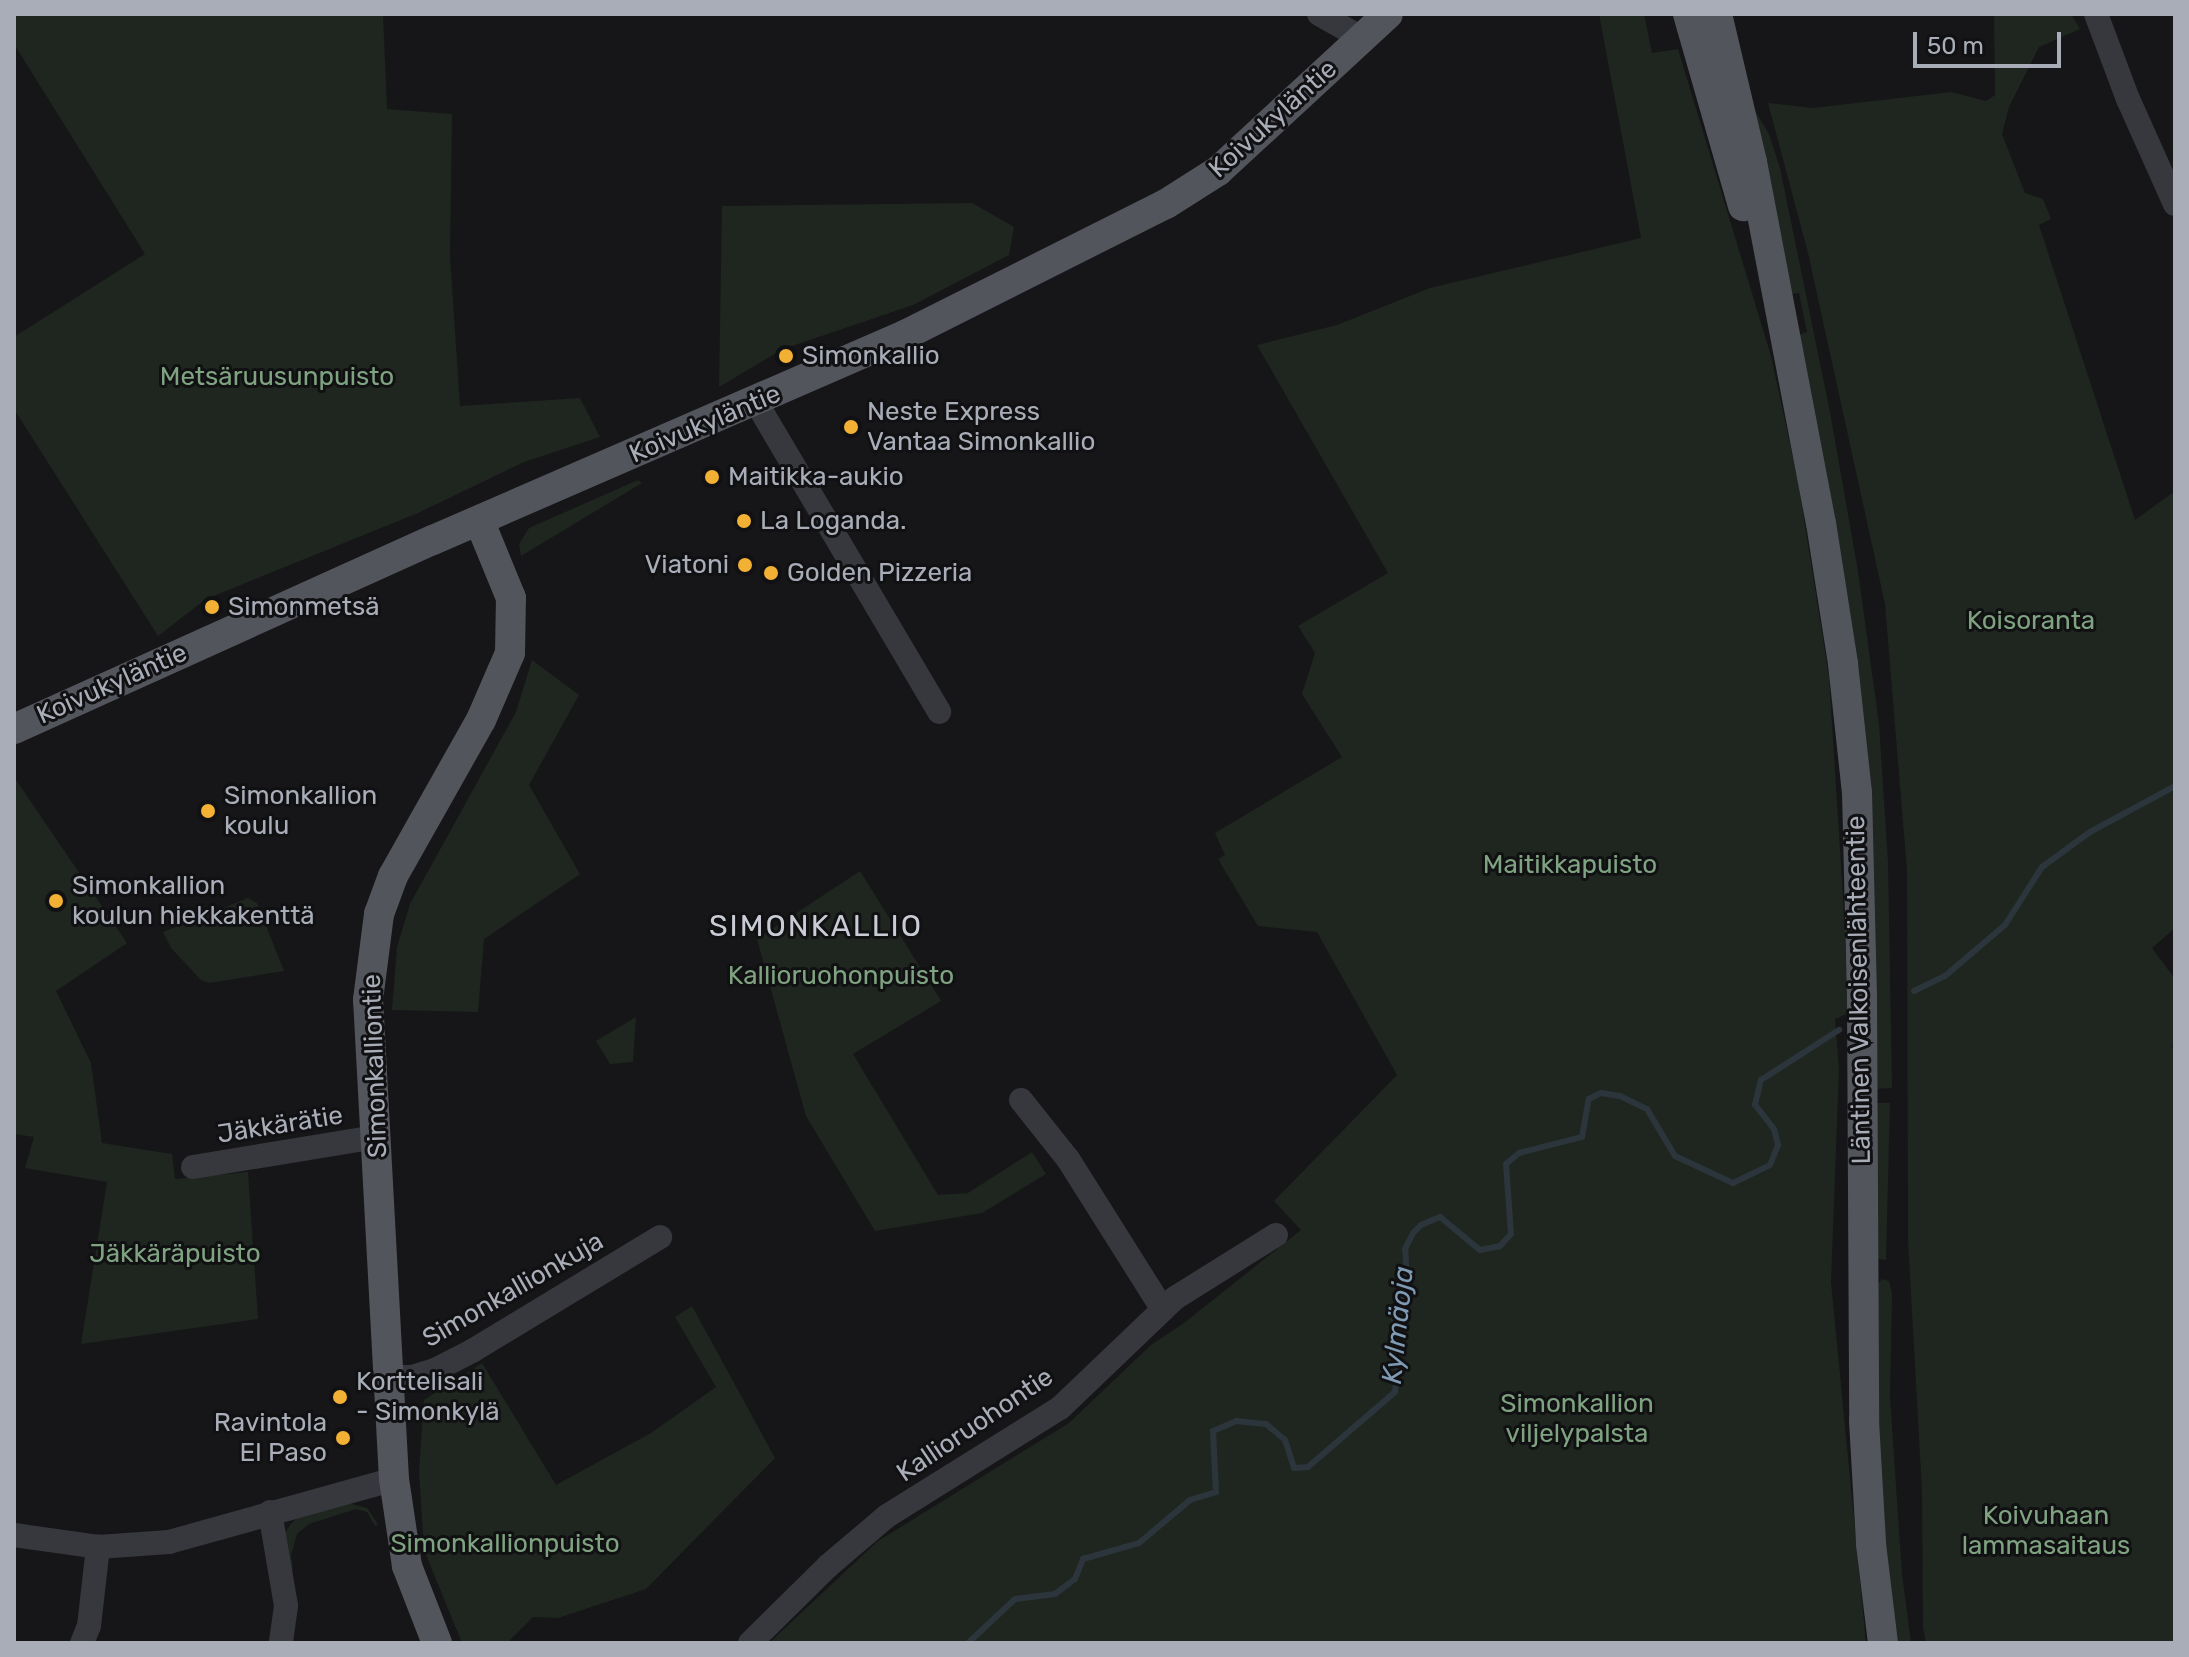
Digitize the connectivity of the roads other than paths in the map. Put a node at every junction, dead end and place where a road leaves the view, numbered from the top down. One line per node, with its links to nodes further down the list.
1 (1319, 14): 6 (street)
2 (1388, 14): 6 (main road, Koivukyläntie)
3 (1688, 14): 8 (main road, Läntinen Valkoisenlähteentie)
4 (1717, 14): 8 (main road, Läntinen Valkoisenlähteentie)
5 (2096, 14): 7 (street)
6 (1362, 38): 9 (main road, Koivukyläntie)
7 (2175, 204)
8 (1787, 341): 28 (main road, Läntinen Valkoisenlähteentie)
9 (756, 402): 10 (main road, Koivukyläntie); 11 (street)
10 (479, 520): 12 (main road, Koivukyläntie); 14 (main road, Simonkalliontie)
11 (939, 712)
12 (14, 729)
13 (1021, 1100): 18 (street)
14 (377, 1137): 15 (street, Jäkkärätie); 19 (main road, Simonkalliontie)
15 (193, 1167)
16 (1276, 1235): 18 (street, Kallioruohontie)
17 (660, 1237): 19 (street, Simonkallionkuja)
18 (1163, 1310): 27 (street, Kallioruohontie)
19 (390, 1377): 20 (main road, Simonkalliontie)
20 (394, 1479): 21 (street); 26 (main road, Simonkalliontie)
21 (270, 1512): 23 (street); 25 (street)
22 (14, 1535): 23 (street)
23 (98, 1547): 24 (street)
24 (82, 1643)
25 (281, 1643)
26 (437, 1643)
27 (750, 1643)
28 (1883, 1643)

